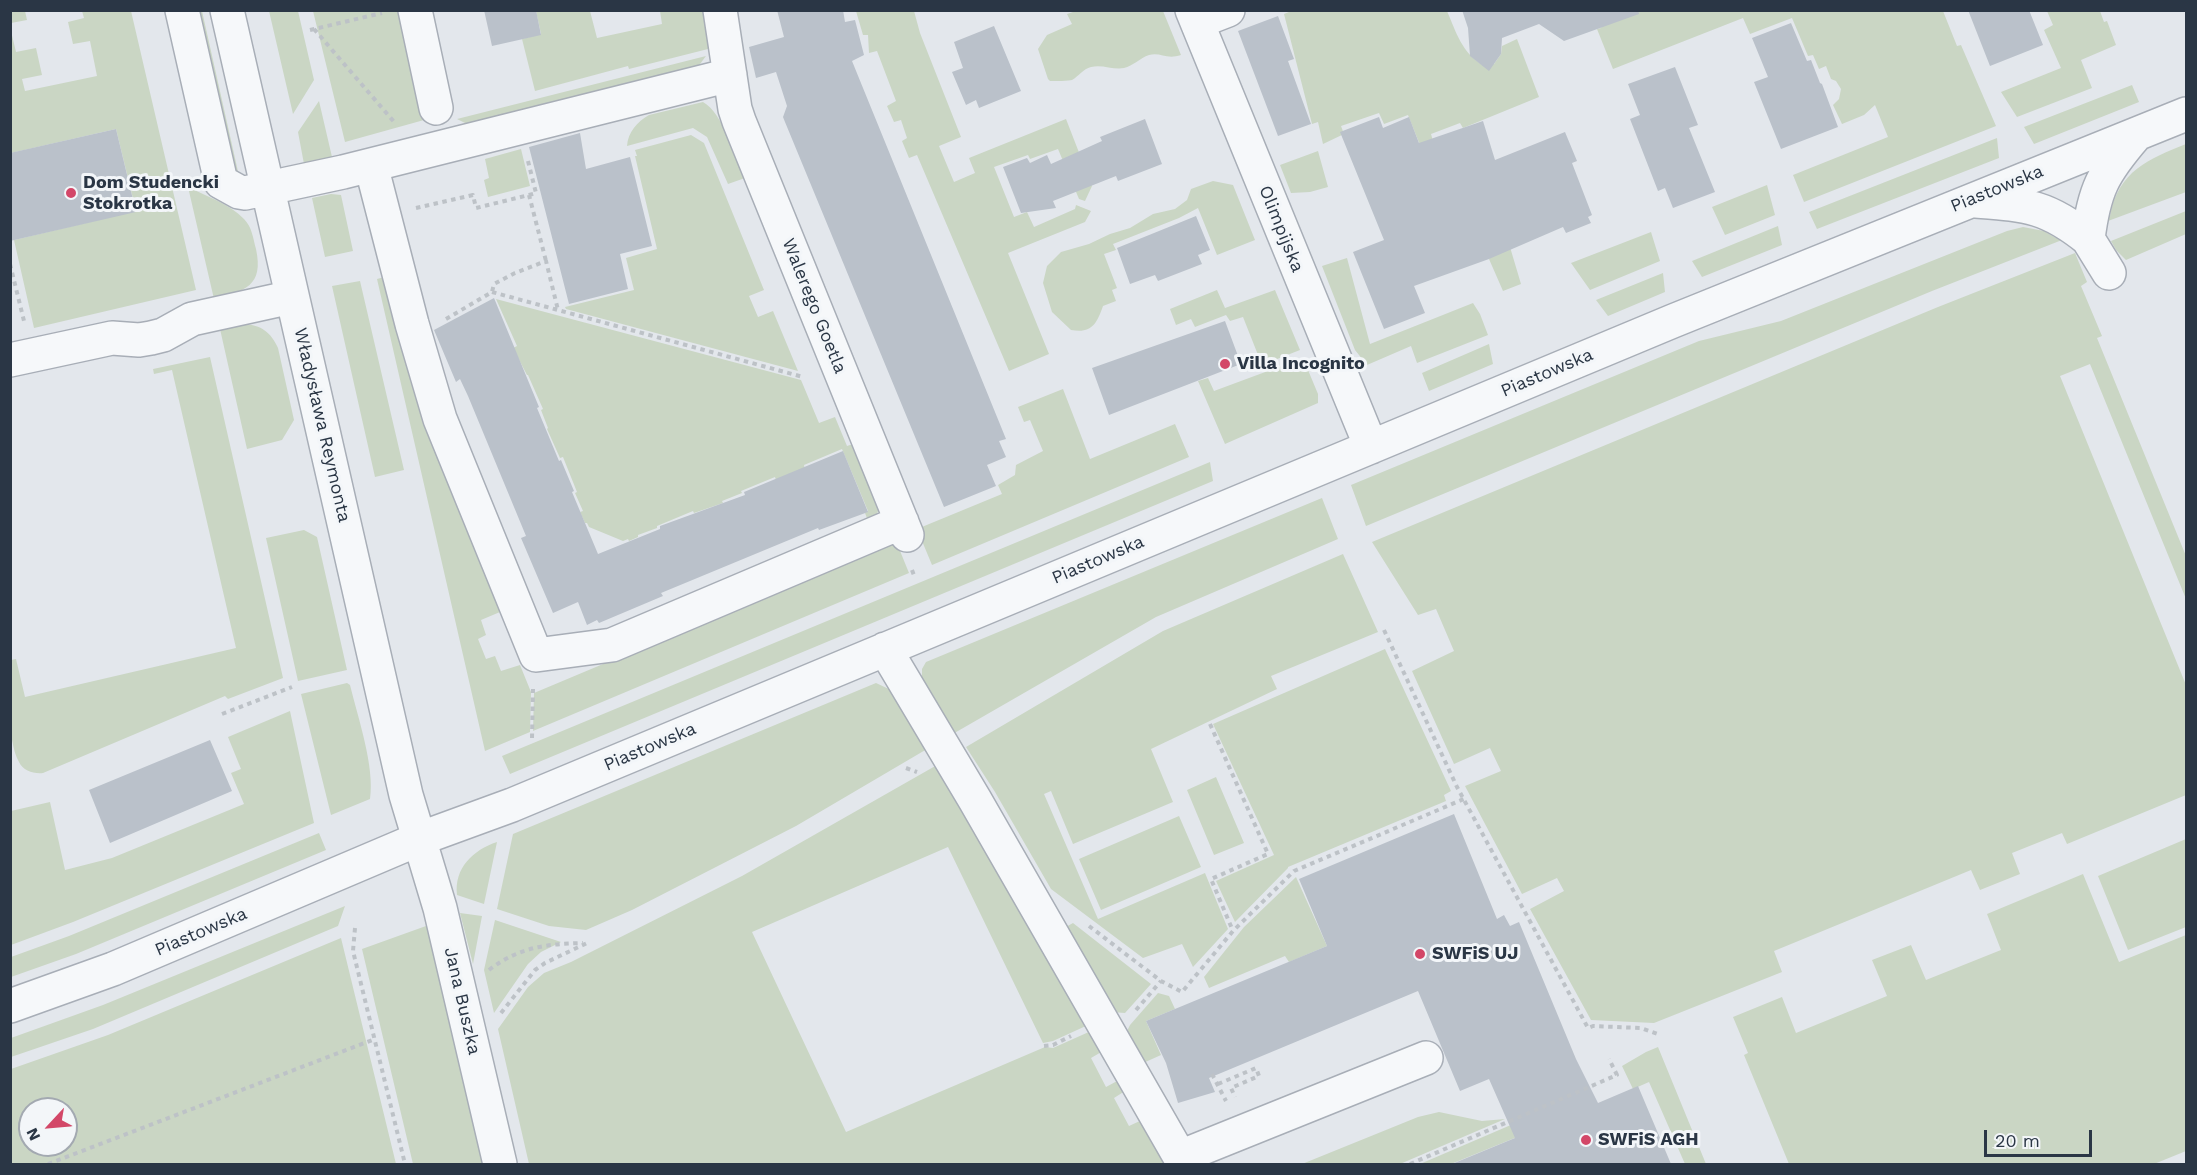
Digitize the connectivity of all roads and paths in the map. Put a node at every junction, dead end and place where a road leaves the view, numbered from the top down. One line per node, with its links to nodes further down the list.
1 (182, 10): 14 (street)
2 (227, 10): 14 (street, Władysława Reymonta)
3 (720, 10): 7 (street, Walerego Goetla)
4 (1228, 10): 6 (street)
5 (399, 12): 8 (street); 10 (path)
6 (1195, 16): 29 (street, Olimpijska)
7 (730, 75): 13 (street); 17 (street, Walerego Goetla)
8 (436, 108)
9 (2187, 114): 11 (street, Piastowska)
10 (402, 130)
11 (2137, 133): 16 (street, Piastowska); 18 (street)
12 (525, 150): 15 (path)
13 (371, 165): 14 (street); 17 (street)
14 (267, 189): 23 (street, Władysława Reymonta)
15 (529, 195): 17 (path); 19 (path)
16 (1968, 200): 18 (street); 29 (street, Piastowska)
17 (385, 215)
18 (2088, 239): 21 (street)
19 (546, 261): 22 (path); 24 (path)
20 (10, 264): 26 (path)
21 (2109, 273)
22 (492, 292): 24 (path); 25 (path)
23 (292, 297): 27 (street); 38 (street, Władysława Reymonta)
24 (559, 311): 28 (path)
25 (438, 323)
26 (24, 325)
27 (10, 360)
28 (803, 377)
29 (1371, 447): 31 (street, Piastowska)
30 (1384, 630): 37 (path)
31 (885, 649): 38 (street, Piastowska); 53 (street)
32 (292, 687): 34 (path)
33 (532, 690): 36 (path)
34 (222, 714)
35 (1210, 724): 41 (path)
36 (532, 738)
37 (1464, 799): 41 (path); 45 (path)
38 (419, 839): 43 (street, Piastowska); 56 (street, Jana Buszka)
39 (1087, 924): 41 (path)
40 (355, 928): 46 (path)
41 (1233, 931)
42 (488, 971): 44 (path)
43 (10, 1006)
44 (496, 1020)
45 (1658, 1034)
46 (375, 1039): 54 (path); 55 (path)
47 (1426, 1058): 52 (street)
48 (1609, 1059): 57 (path)
49 (1212, 1074): 50 (path)
50 (1218, 1084): 51 (path); 52 (path)
51 (1222, 1093)
52 (1249, 1129): 53 (street)
53 (1182, 1161)
54 (48, 1164)
55 (405, 1164)
56 (500, 1164)
57 (1410, 1164)

